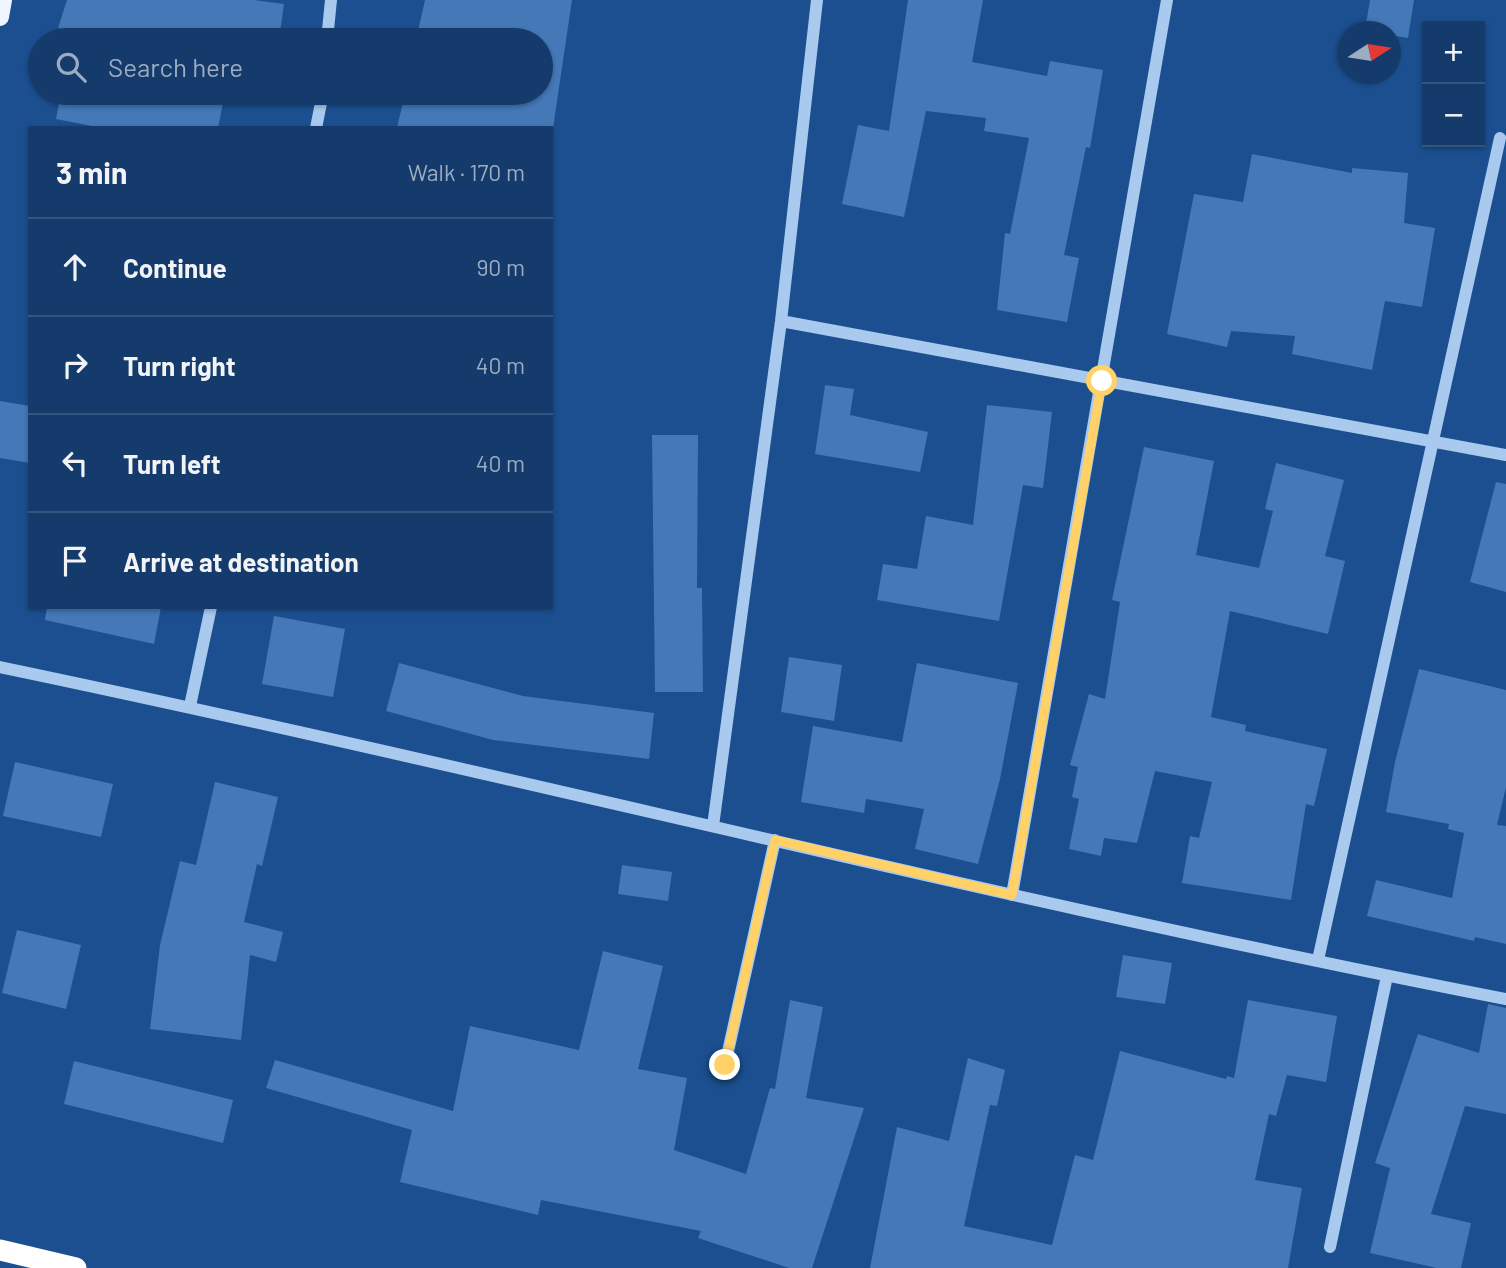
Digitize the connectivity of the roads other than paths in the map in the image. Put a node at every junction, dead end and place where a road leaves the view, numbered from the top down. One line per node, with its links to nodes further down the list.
1 (3, 0): 5 (main road)
2 (331, 0): 6 (street)
3 (817, 0): 10 (street)
4 (1167, 0): 11 (street)
5 (0, 17)
6 (328, 28)
7 (321, 105): 8 (street)
8 (316, 126)
9 (1500, 138): 12 (street)
10 (781, 321): 11 (street); 17 (street)
11 (1102, 381): 12 (street); 19 (street)
12 (1433, 440): 13 (street); 20 (street)
13 (1506, 455)
14 (211, 609): 16 (street)
15 (0, 667): 16 (street)
16 (190, 706): 17 (street)
17 (713, 826): 18 (street)
18 (775, 840): 19 (street); 23 (street)
19 (1012, 895): 20 (street)
20 (1318, 960): 21 (street)
21 (1387, 976): 22 (street); 24 (street)
22 (1506, 999)
23 (725, 1065)
24 (1330, 1247)
25 (0, 1250): 26 (highway)
26 (76, 1268)

